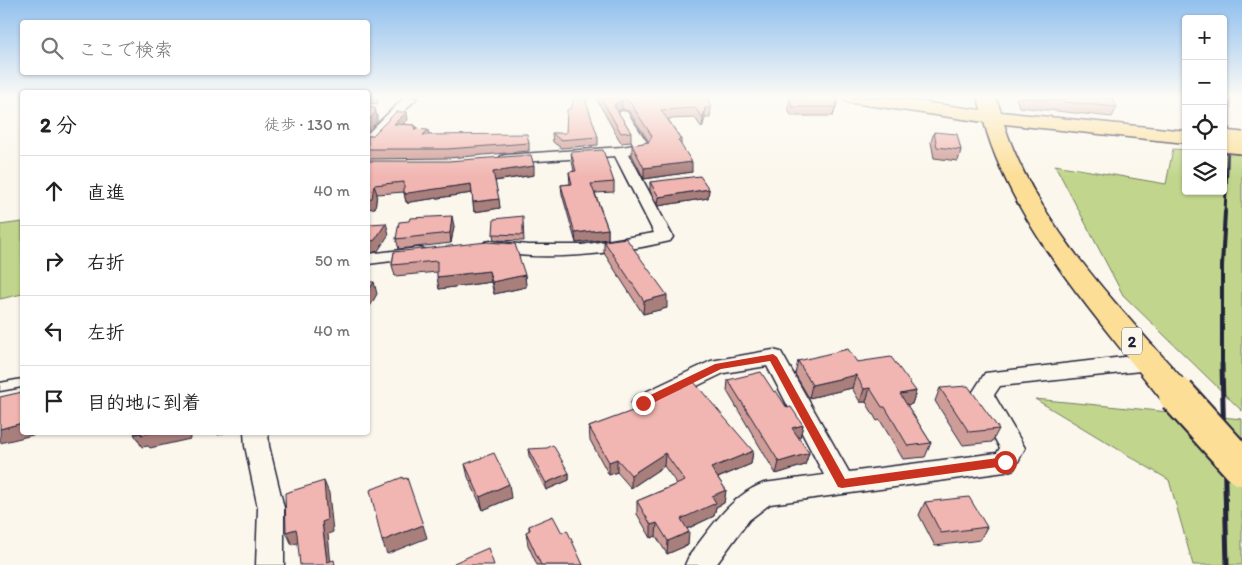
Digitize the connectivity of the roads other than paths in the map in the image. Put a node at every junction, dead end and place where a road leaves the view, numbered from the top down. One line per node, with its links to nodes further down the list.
1 (383, 124): 6 (street)
2 (628, 124): 9 (street)
3 (995, 124): 16 (main road, 2)
4 (1103, 124): 5 (main road)
5 (1182, 136)
6 (370, 138)
7 (1227, 141): 8 (main road, bridge)
8 (1242, 143)
9 (620, 151): 10 (street); 12 (street)
10 (487, 161)
11 (656, 184): 12 (street)
12 (638, 186): 13 (street)
13 (479, 247)
14 (433, 252): 15 (street)
15 (370, 259)
16 (1150, 362): 21 (main road, 2, bridge); 22 (street)
17 (20, 383): 18 (lane)
18 (0, 387)
19 (643, 403): 22 (street)
20 (256, 435): 23 (street)
21 (1242, 467)
22 (842, 484): 24 (street)
23 (270, 565)
24 (699, 565)

